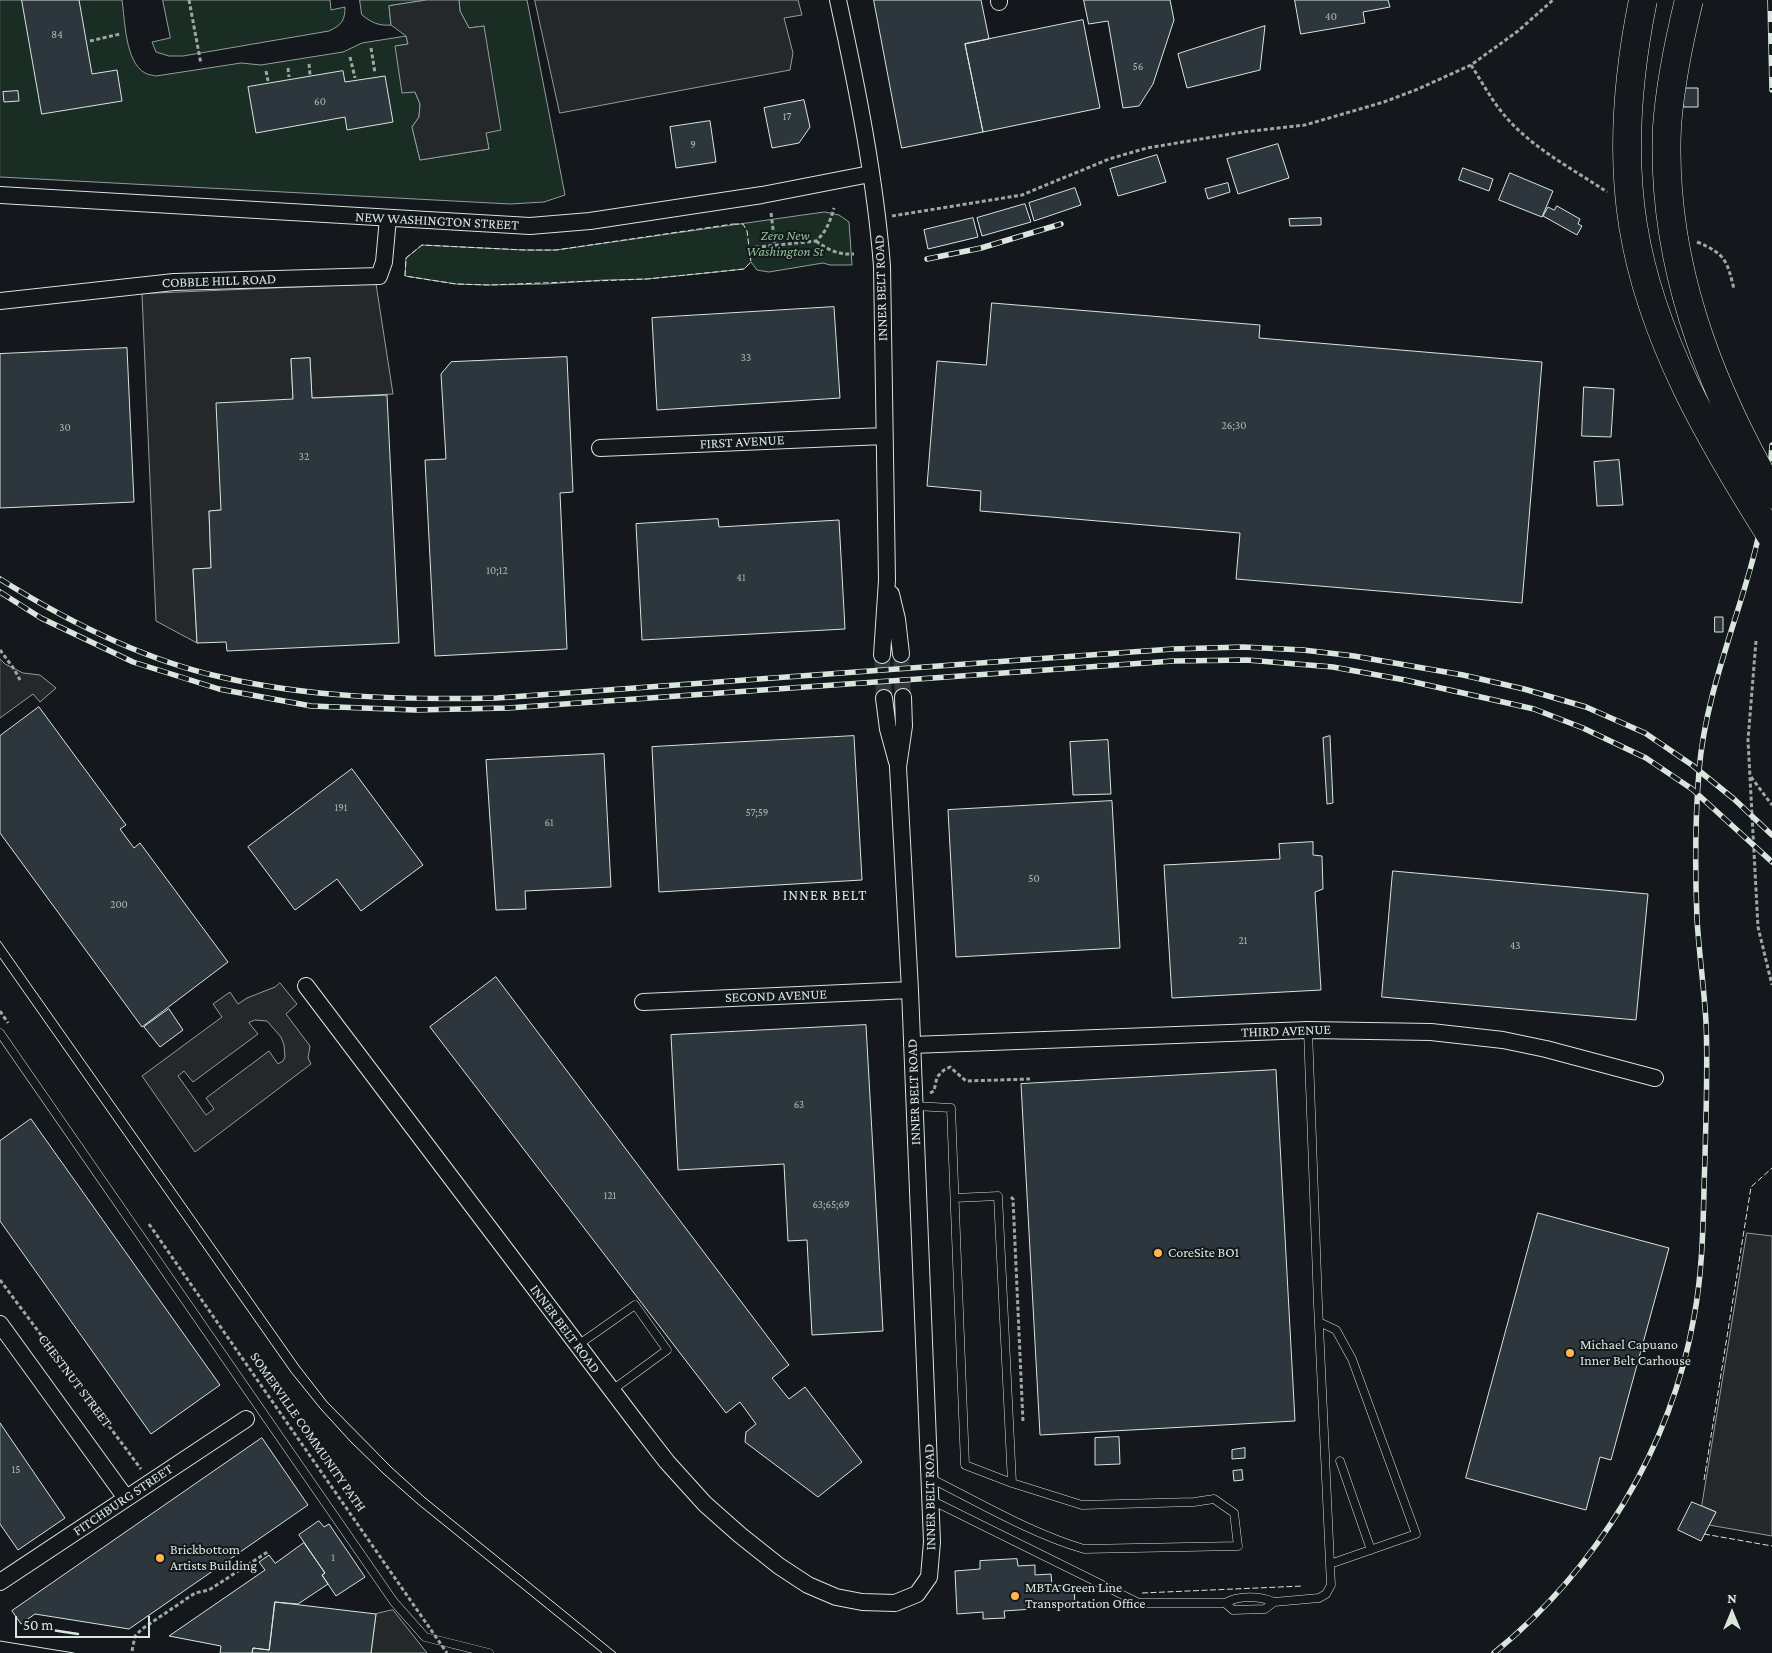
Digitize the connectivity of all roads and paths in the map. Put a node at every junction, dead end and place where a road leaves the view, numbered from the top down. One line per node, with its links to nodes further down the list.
1 (188, 0): 10 (path)
2 (838, 0): 20 (street, INNER BELT ROAD)
3 (1553, 0): 12 (path)
4 (1643, 0): 35 (highway, bridge)
5 (1689, 0): 34 (highway, bridge)
6 (120, 34): 7 (path)
7 (90, 41)
8 (371, 48): 15 (path)
9 (350, 57): 18 (path)
10 (202, 64)
11 (309, 64): 16 (path)
12 (1471, 65): 22 (path); 26 (path)
13 (288, 68): 17 (path)
14 (266, 71): 19 (path)
15 (375, 72)
16 (310, 75)
17 (289, 77)
18 (355, 78)
19 (268, 81)
20 (870, 174): 25 (street, NEW WASHINGTON STREET); 26 (street, INNER BELT ROAD)
21 (0, 195): 25 (street, NEW WASHINGTON STREET)
22 (1615, 198)
23 (834, 208): 27 (path)
24 (771, 213): 28 (path)
25 (388, 218): 31 (street, COBBLE HILL ROAD)
26 (877, 218): 32 (street, INNER BELT ROAD)
27 (816, 241): 28 (path); 30 (path)
28 (775, 245): 29 (path)
29 (749, 248)
30 (854, 254)
31 (0, 301)
32 (884, 436): 33 (street, FIRST AVENUE); 36 (street, INNER BELT ROAD)
33 (600, 448)
34 (1772, 494)
35 (1772, 537)
36 (887, 580): 39 (street, INNER BELT ROAD); 40 (street, INNER BELT ROAD)
37 (1756, 641): 45 (path)
38 (0, 650): 41 (path)
39 (901, 654)
40 (882, 655)
41 (20, 680)
42 (903, 697): 44 (street, INNER BELT ROAD)
43 (884, 698): 44 (street, INNER BELT ROAD)
44 (898, 767): 49 (street, INNER BELT ROAD)
45 (1751, 777): 46 (path); 47 (path)
46 (1772, 805)
47 (1772, 985)
48 (306, 986): 62 (street, INNER BELT ROAD)
49 (910, 990): 50 (street, SECOND AVENUE); 53 (street, INNER BELT ROAD)
50 (643, 1002)
51 (1308, 1030): 53 (street, THIRD AVENUE); 54 (street, THIRD AVENUE); 60 (lane)
52 (0, 1033): 77 (lane)
53 (912, 1045): 56 (street, INNER BELT ROAD)
54 (1655, 1078)
55 (1030, 1079): 56 (path)
56 (915, 1100): 57 (lane); 66 (street, INNER BELT ROAD)
57 (955, 1198): 68 (lane); 68 (lane)
58 (149, 1224): 76 (path, SOMERVILLE COMMUNITY PATH, bridge)
59 (0, 1280): 67 (path, CHESTNUT STREET)
60 (1319, 1322): 71 (lane); 73 (lane)
61 (0, 1324): 69 (street, CHESTNUT STREET)
62 (578, 1345): 63 (street, INNER BELT ROAD); 63 (lane)
63 (611, 1390): 70 (street, INNER BELT ROAD)
64 (246, 1419): 67 (street, FITCHBURG STREET)
65 (1340, 1461): 71 (lane)
66 (930, 1478): 68 (lane); 70 (street, INNER BELT ROAD)
67 (150, 1482): 69 (street, FITCHBURG STREET)
68 (1012, 1483)
69 (126, 1498): 74 (street, FITCHBURG STREET)
70 (931, 1500): 73 (lane)
71 (1371, 1550): 73 (lane)
72 (269, 1552): 75 (path)
73 (1330, 1564)
74 (0, 1582)
75 (132, 1652)
76 (447, 1653)
77 (490, 1653)

